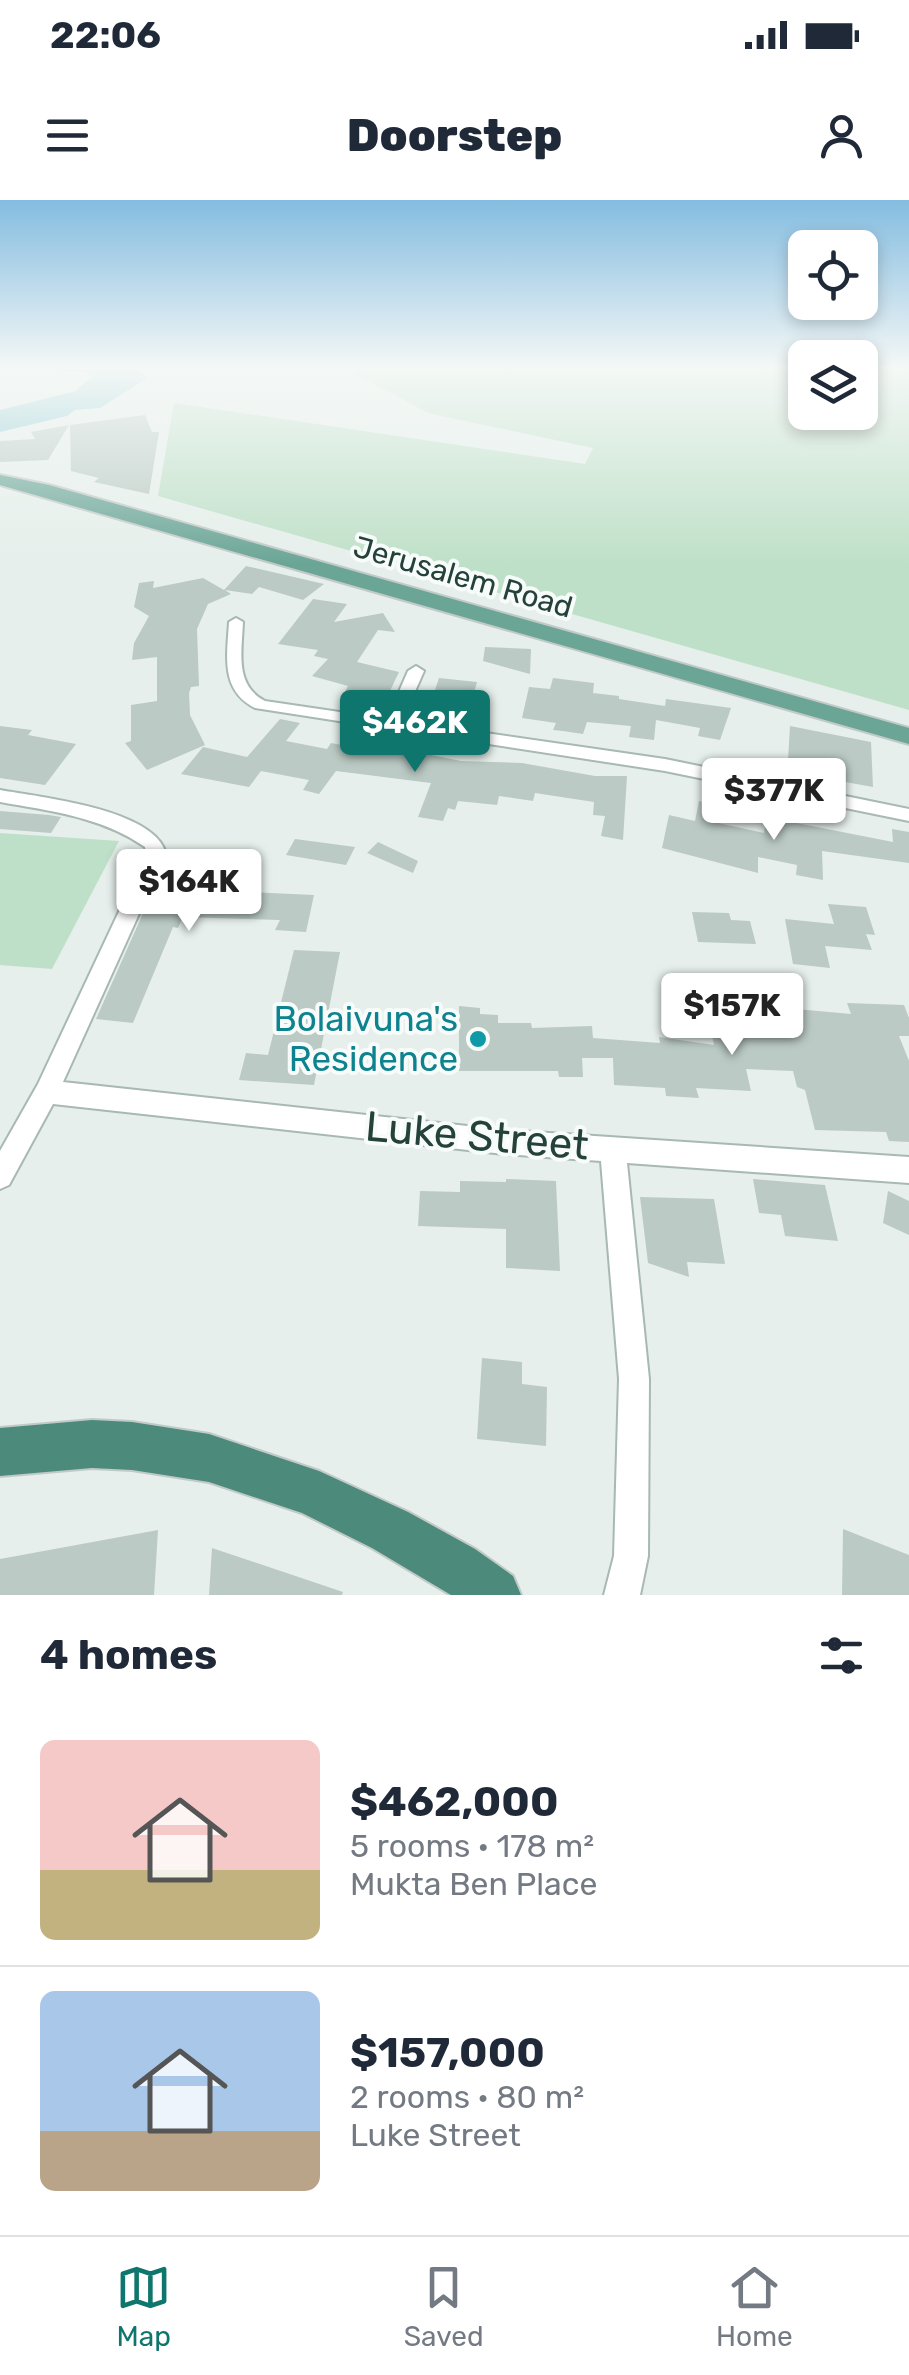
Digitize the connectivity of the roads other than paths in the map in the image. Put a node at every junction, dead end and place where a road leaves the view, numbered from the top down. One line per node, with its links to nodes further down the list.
1 (0, 472): 5 (main road, Jerusalem Road)
2 (0, 480): 7 (main road, Jerusalem Road)
3 (236, 622): 6 (street)
4 (416, 671): 6 (street)
5 (909, 725)
6 (392, 727): 9 (street)
7 (909, 736)
8 (0, 796): 10 (street)
9 (909, 815)
10 (47, 1092): 11 (street, Luke Street); 13 (street)
11 (613, 1147): 12 (street, Luke Street); 16 (street)
12 (909, 1170)
13 (0, 1176)
14 (0, 1452): 15 (highway)
15 (494, 1595)
16 (622, 1595)

